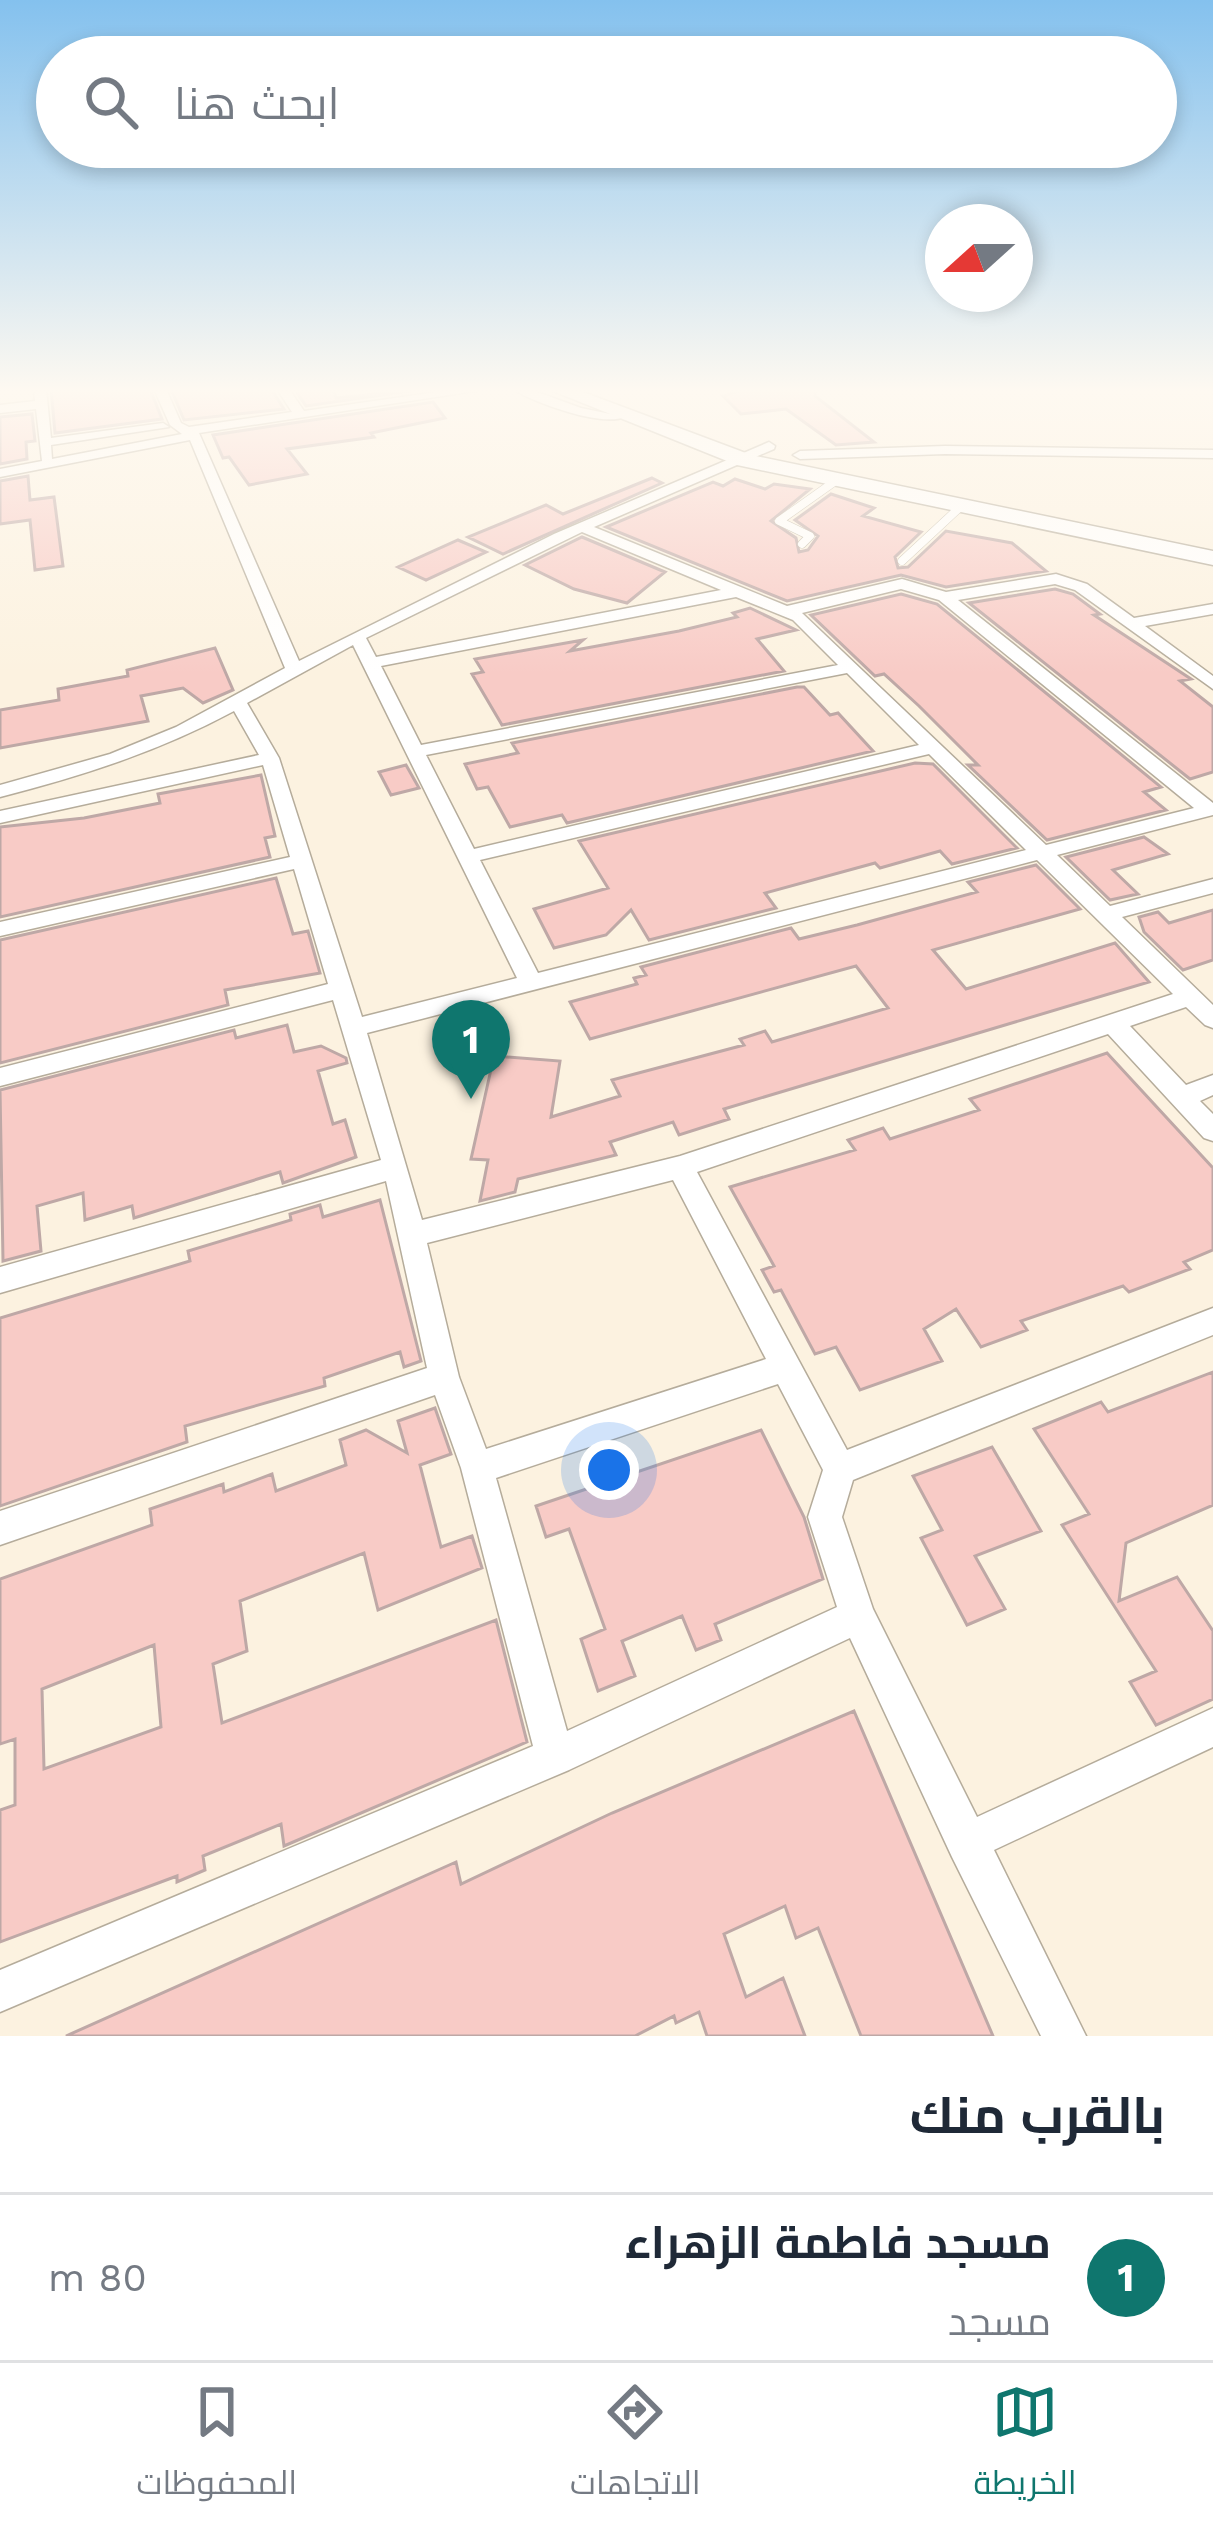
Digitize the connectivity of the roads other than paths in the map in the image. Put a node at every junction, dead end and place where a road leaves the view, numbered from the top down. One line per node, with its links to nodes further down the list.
1 (210, 484): 20 (street)
2 (686, 484): 7 (street)
3 (831, 484): 9 (lane)
4 (843, 484): 6 (main road)
5 (946, 484): 8 (main road)
6 (958, 509): 10 (main road); 11 (lane)
7 (581, 527): 12 (street); 17 (street)
8 (1213, 537)
9 (802, 544)
10 (1213, 559)
11 (902, 561)
12 (732, 593): 15 (street); 18 (street)
13 (945, 597): 15 (street); 16 (street); 27 (street)
14 (1213, 609): 16 (street)
15 (784, 612): 19 (street)
16 (1128, 624): 21 (street)
17 (357, 636): 18 (street); 20 (street)
18 (370, 663): 24 (street)
19 (848, 668): 23 (street); 24 (street)
20 (294, 670): 22 (street)
21 (1213, 684)
22 (239, 704): 25 (street); 26 (street)
23 (933, 747): 29 (street); 30 (street)
24 (418, 751): 30 (street)
25 (270, 758): 28 (street); 31 (street)
26 (0, 791)
27 (1211, 809): 29 (street)
28 (0, 817)
29 (1036, 850): 33 (street); 35 (street)
30 (470, 856): 35 (street)
31 (302, 861): 34 (street); 36 (street)
32 (1213, 886): 33 (street)
33 (1106, 914): 37 (street)
34 (0, 929)
35 (529, 980): 40 (street)
36 (342, 989): 40 (street); 41 (street)
37 (1191, 997): 38 (street); 39 (street)
38 (1213, 1019)
39 (1115, 1026): 43 (street); 46 (street)
40 (354, 1028): 45 (street)
41 (0, 1078)
42 (1213, 1085): 43 (street)
43 (1181, 1098): 44 (street)
44 (1213, 1131)
45 (396, 1167): 47 (street); 48 (street)
46 (680, 1167): 47 (street); 50 (street)
47 (411, 1234): 51 (street)
48 (0, 1280)
49 (1213, 1321): 53 (street)
50 (786, 1367): 52 (street); 53 (street)
51 (444, 1377): 52 (street); 54 (street)
52 (477, 1468): 57 (street)
53 (840, 1469): 55 (street)
54 (0, 1528)
55 (858, 1616): 57 (street); 58 (street)
56 (1213, 1727): 58 (street)
57 (555, 1756): 59 (street)
58 (966, 1844): 60 (street)
59 (0, 1990)
60 (1064, 2036)

